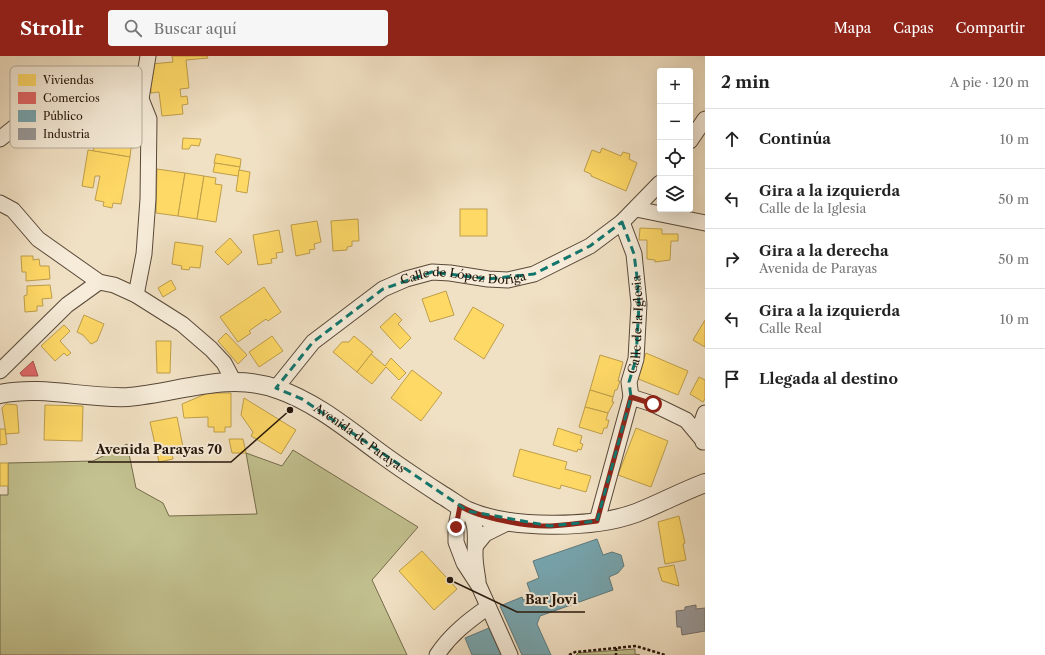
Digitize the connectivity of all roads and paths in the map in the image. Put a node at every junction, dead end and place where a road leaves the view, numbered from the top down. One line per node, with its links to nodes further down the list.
1 (148, 56): 2 (street)
2 (142, 93)
3 (142, 102): 14 (street)
4 (705, 118): 7 (street)
5 (10, 131): 6 (street)
6 (0, 139)
7 (691, 140)
8 (657, 186): 10 (street, Calle de López Doriga)
9 (0, 203): 13 (street)
10 (636, 209): 11 (street, Calle de López Doriga); 12 (street)
11 (622, 222): 17 (street, Calle de López Doriga); 19 (street, Calle de la Iglesia)
12 (705, 223)
13 (99, 282): 14 (street); 15 (street)
14 (136, 295): 16 (street)
15 (0, 372)
16 (234, 382): 17 (street, Avenida de Parayas); 18 (street, Avenida de Parayas)
17 (276, 388): 23 (street, Avenida de Parayas)
18 (0, 394)
19 (631, 397): 21 (street); 25 (street, Calle de la Iglesia)
20 (705, 413): 21 (street)
21 (703, 442)
22 (705, 483): 25 (street, Avenida de Parayas)
23 (464, 509): 24 (street, Avenida de Parayas); 26 (street); 27 (street)
24 (511, 521): 25 (street, Avenida de Parayas); 26 (street)
25 (597, 521)
26 (476, 545): 27 (street)
27 (479, 586): 28 (street)
28 (488, 606): 31 (street); 32 (street)
29 (616, 648): 30 (path); 34 (path); 35 (path)
30 (573, 654): 33 (path)
31 (437, 655)
32 (510, 655)
33 (569, 655)
34 (616, 655)
35 (665, 655)

